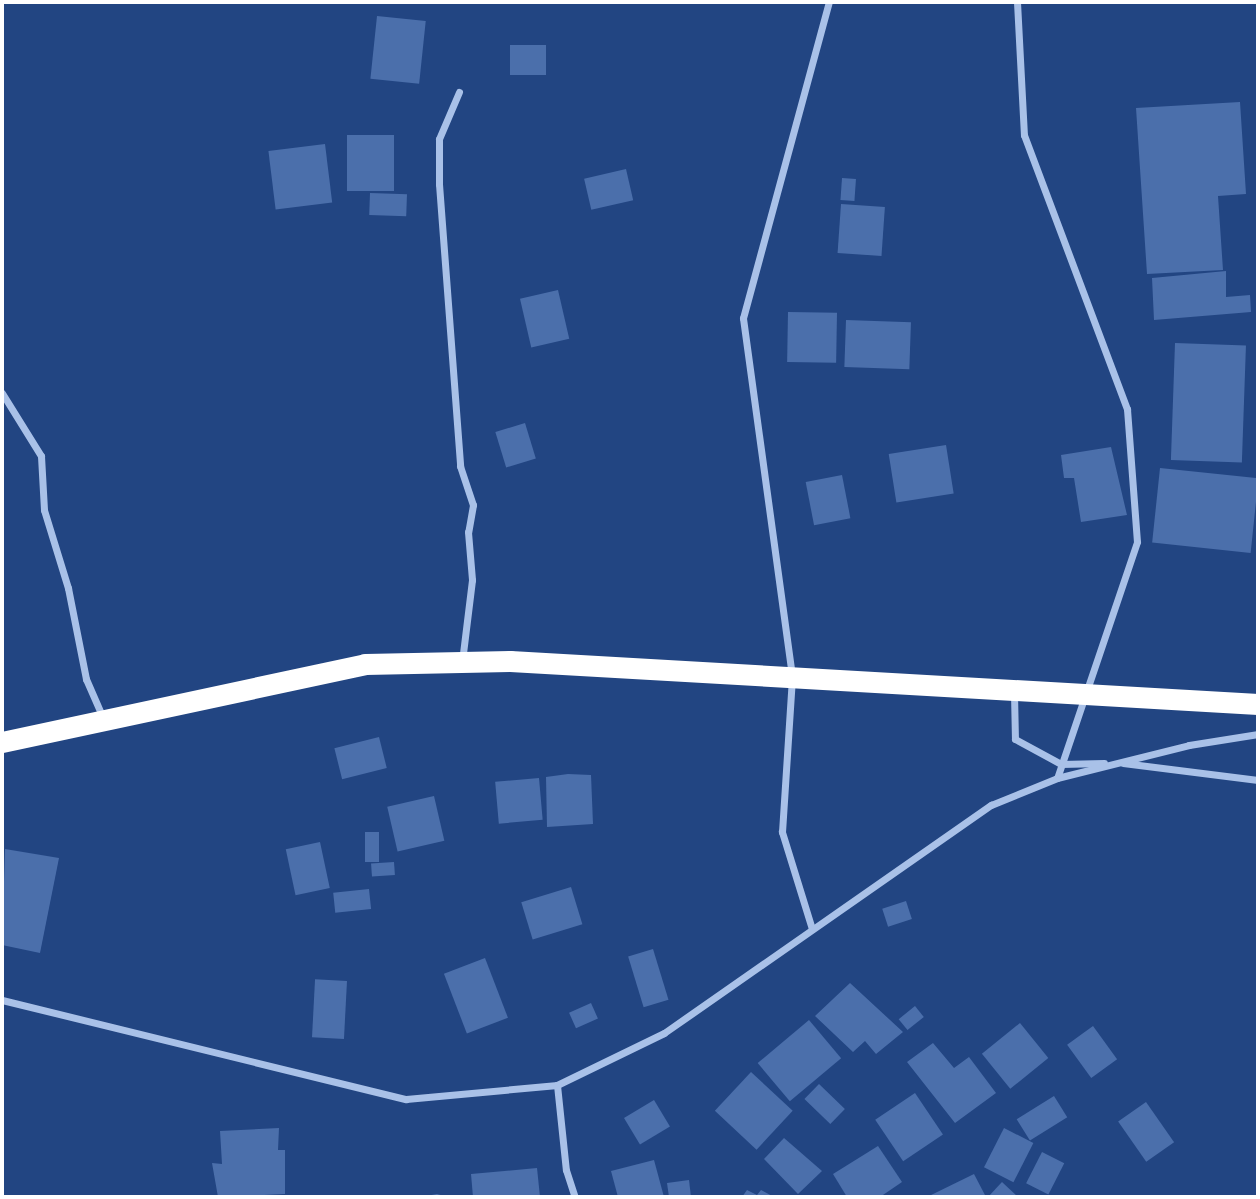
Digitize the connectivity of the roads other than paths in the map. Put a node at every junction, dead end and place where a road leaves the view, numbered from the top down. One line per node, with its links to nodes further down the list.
1 (829, 2): 6 (street)
2 (1017, 2): 8 (street)
3 (459, 92): 5 (street)
4 (2, 393): 10 (street)
5 (462, 662): 6 (highway); 10 (highway)
6 (792, 676): 7 (highway); 17 (street)
7 (1014, 689): 8 (highway); 14 (street)
8 (1085, 694): 9 (highway); 14 (street)
9 (1258, 704)
10 (103, 718): 12 (highway)
11 (1258, 734): 13 (street)
12 (2, 742)
13 (1119, 762): 14 (street); 15 (street); 16 (street)
14 (1061, 764): 15 (street)
15 (1057, 778): 17 (street)
16 (1258, 780)
17 (812, 929): 19 (street)
18 (2, 1000): 19 (street)
19 (557, 1085): 20 (street)
20 (575, 1197)

